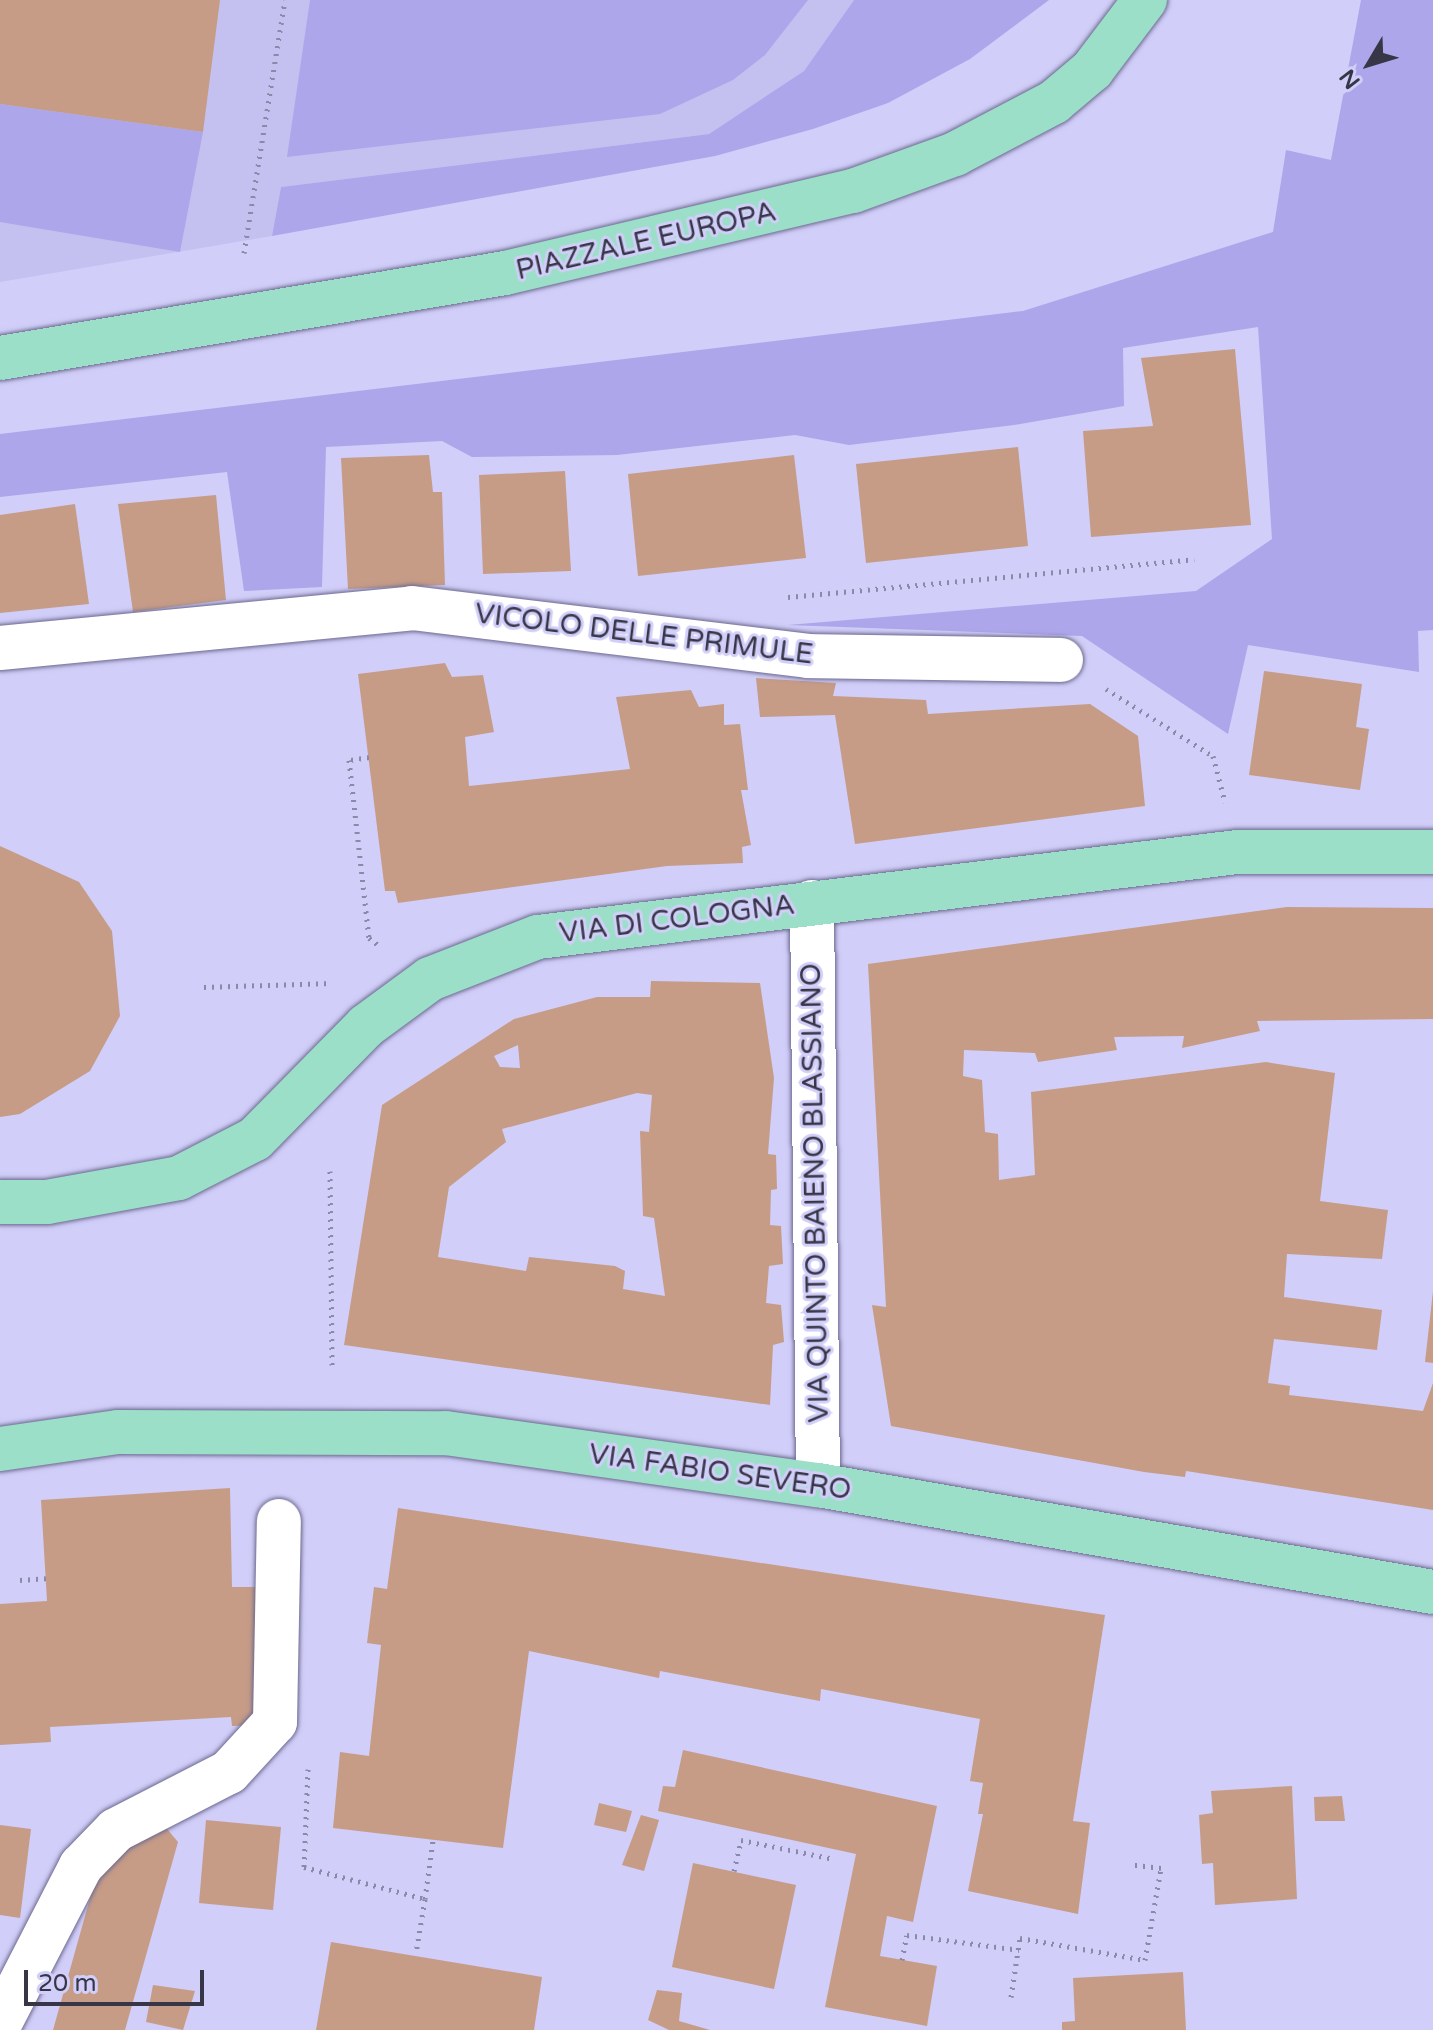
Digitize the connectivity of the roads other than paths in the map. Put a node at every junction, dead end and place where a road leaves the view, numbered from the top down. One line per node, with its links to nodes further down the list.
1 (1145, 0): 2 (main road, PIAZZALE EUROPA)
2 (0, 358)
3 (0, 648): 4 (street, VICOLO DELLE PRIMULE)
4 (1061, 660)
5 (1433, 852): 6 (main road, VIA DI COLOGNA)
6 (812, 902): 7 (main road, VIA DI COLOGNA); 9 (street, VIA QUINTO BAIENO BLASSIANO)
7 (0, 1202)
8 (0, 1449): 9 (main road, VIA FABIO SEVERO)
9 (818, 1485): 11 (main road, VIA FABIO SEVERO)
10 (279, 1521): 12 (street)
11 (1433, 1592)
12 (0, 2023)

